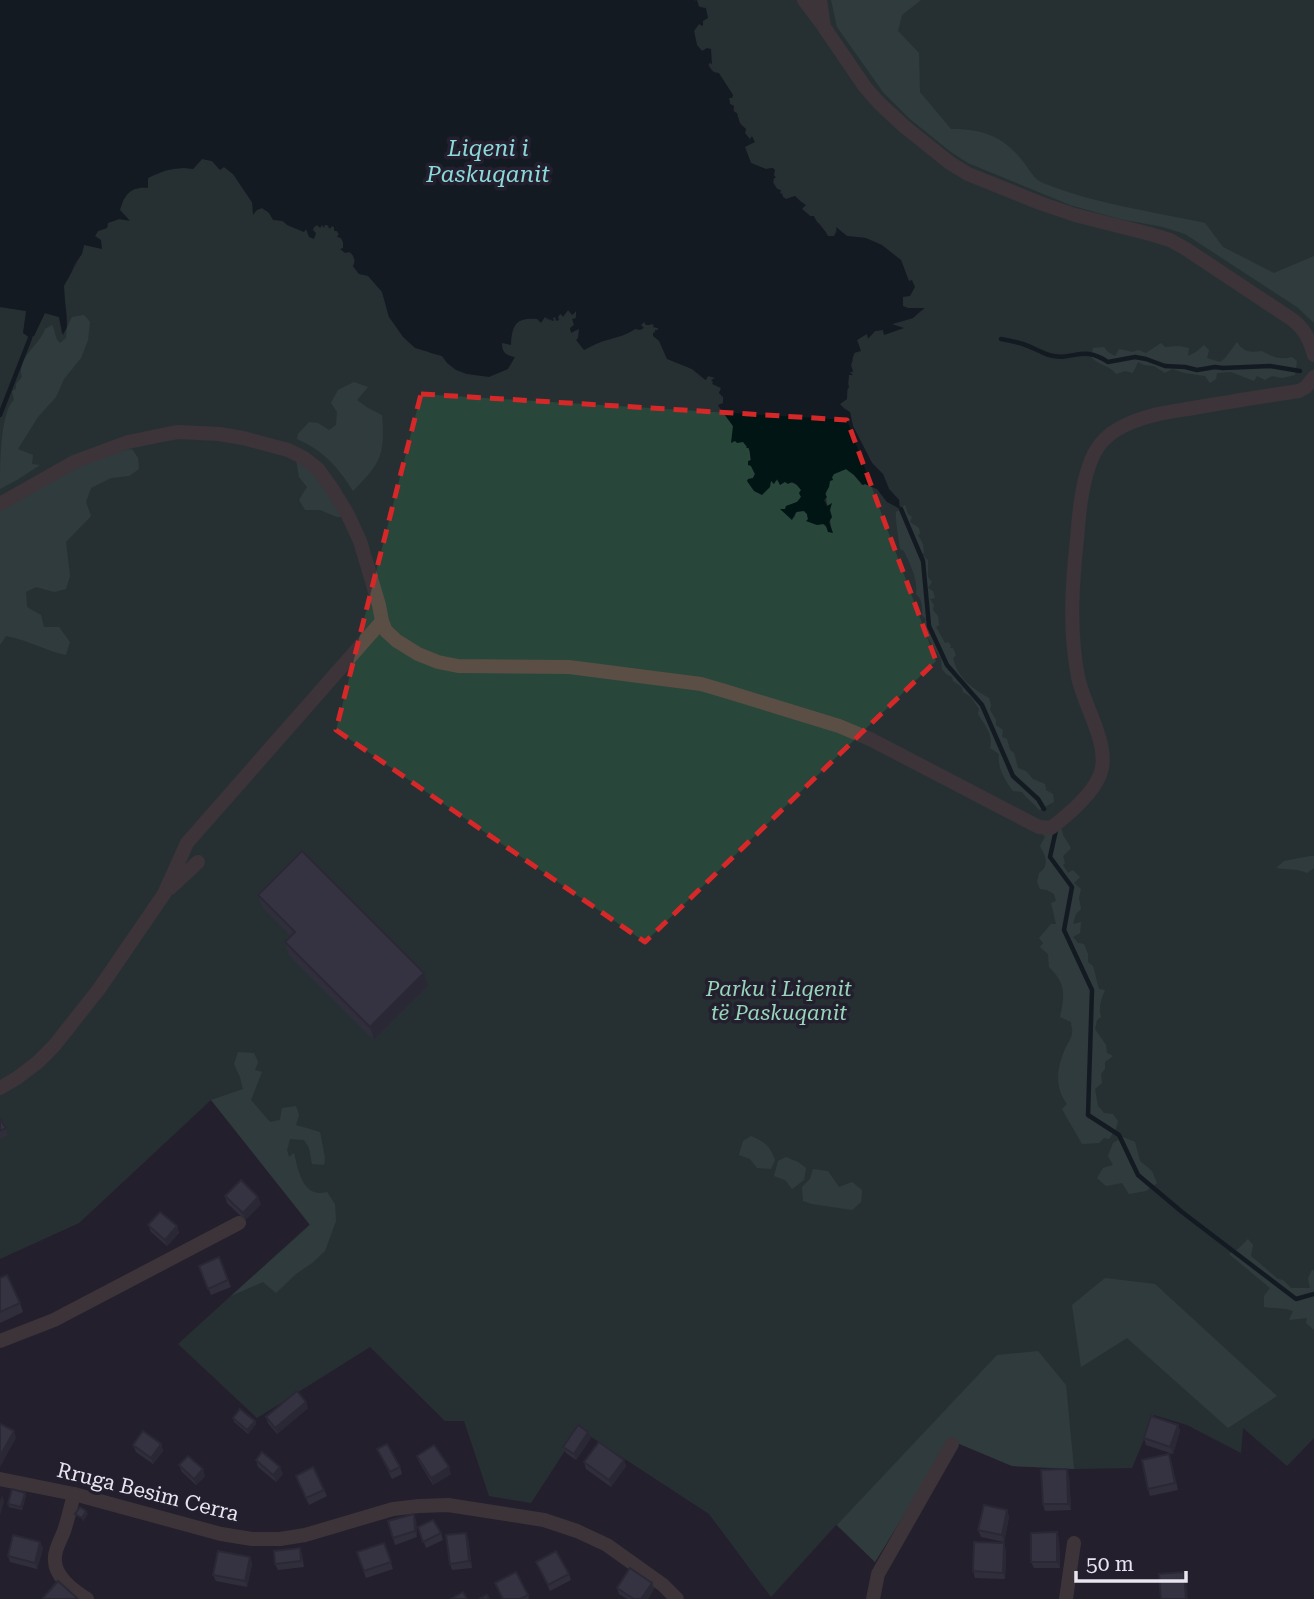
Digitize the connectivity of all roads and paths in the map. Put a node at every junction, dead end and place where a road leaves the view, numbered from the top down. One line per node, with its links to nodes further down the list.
1 (804, 0): 3 (street)
2 (820, 0): 3 (street)
3 (824, 27): 4 (street)
4 (1314, 355)
5 (1314, 377): 7 (street)
6 (0, 504): 7 (street)
7 (382, 621): 9 (street)
8 (198, 862): 9 (street)
9 (164, 894): 10 (street)
10 (0, 1088)
11 (239, 1223): 12 (street)
12 (0, 1341)
13 (952, 1444): 19 (street)
14 (0, 1479): 15 (street, Rruga Besim Cerra)
15 (74, 1494): 17 (street); 18 (street, Rruga Besim Cerra)
16 (1074, 1543): 20 (street)
17 (87, 1599)
18 (677, 1599)
19 (873, 1599)
20 (1066, 1599)

